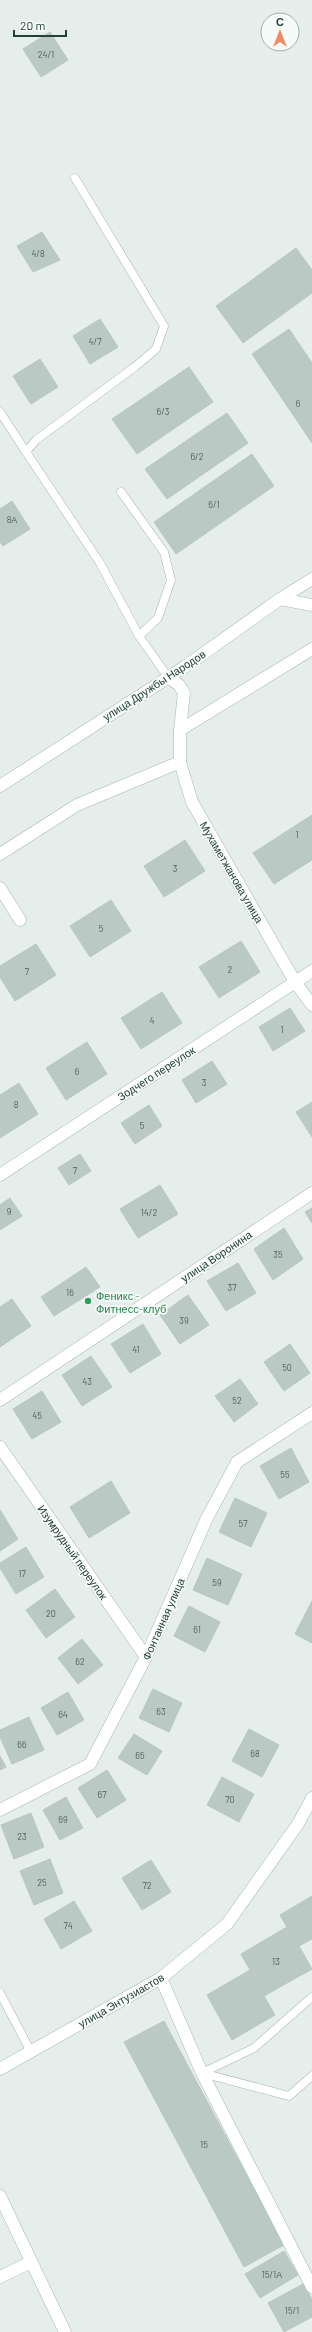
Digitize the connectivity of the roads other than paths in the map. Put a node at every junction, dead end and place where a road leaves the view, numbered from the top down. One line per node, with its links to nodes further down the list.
1 (75, 178): 3 (lane)
2 (0, 412): 3 (lane)
3 (26, 452): 8 (lane)
4 (121, 492): 8 (lane)
5 (312, 578): 6 (street, улица Дружбы Народов)
6 (280, 599): 7 (street); 10 (street, улица Дружбы Народов)
7 (312, 605)
8 (139, 636): 10 (lane)
9 (312, 649): 11 (street)
10 (168, 677): 11 (street, Мухаметжанова улица); 13 (street, улица Дружбы Народов)
11 (180, 730): 12 (street, Мухаметжанова улица)
12 (180, 762): 14 (street); 18 (street, Мухаметжанова улица)
13 (0, 786)
14 (0, 854)
15 (0, 888): 16 (street)
16 (20, 920)
17 (312, 971): 18 (street, Зодчего переулок)
18 (295, 982): 19 (street, Мухаметжанова улица); 20 (street, Зодчего переулок)
19 (312, 1005)
20 (0, 1175)
21 (312, 1193): 22 (street, улица Воронина)
22 (0, 1400)
23 (312, 1413): 25 (street, Фонтанная улица)
24 (0, 1447): 25 (street, Изумрудный переулок)
25 (146, 1658): 27 (street, Фонтанная улица)
26 (312, 1798): 28 (street, улица Энтузиастов)
27 (0, 1810)
28 (161, 1978): 31 (street, улица Энтузиастов); 33 (street)
29 (0, 1993): 31 (lane)
30 (312, 1997): 33 (lane)
31 (31, 2052): 32 (street, улица Энтузиастов)
32 (0, 2069)
33 (202, 2073): 34 (lane); 38 (street)
34 (312, 2076)
35 (0, 2196): 36 (street)
36 (31, 2262): 37 (street); 39 (street)
37 (0, 2277)
38 (312, 2287)
39 (65, 2332)

